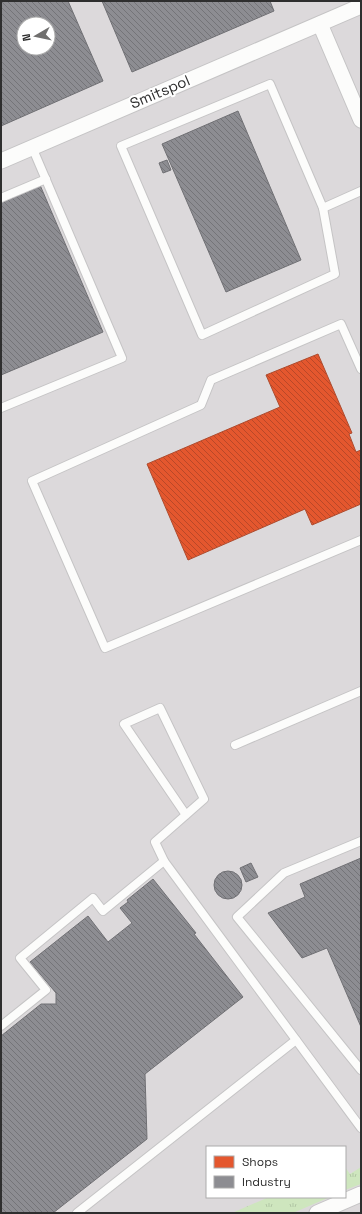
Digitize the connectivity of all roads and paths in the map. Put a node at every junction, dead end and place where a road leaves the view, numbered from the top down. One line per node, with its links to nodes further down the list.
1 (361, 6): 2 (street, Smitspol)
2 (320, 24): 3 (street); 4 (street, Smitspol)
3 (361, 120)
4 (32, 147): 5 (street, Smitspol); 6 (lane)
5 (1, 161)
6 (46, 179): 8 (lane); 11 (lane)
7 (361, 191): 9 (lane)
8 (1, 198)
9 (323, 208): 9 (lane)
10 (361, 369): 12 (lane)
11 (1, 408)
12 (361, 540)
13 (361, 691): 14 (lane)
14 (235, 745)
15 (186, 815): 15 (lane); 17 (lane)
16 (361, 841): 20 (lane)
17 (164, 861): 18 (lane); 19 (lane)
18 (1, 1026)
19 (296, 1040): 21 (lane); 23 (lane)
20 (361, 1070)
21 (361, 1128)
22 (361, 1194): 24 (street)
23 (77, 1213)
24 (317, 1213)

